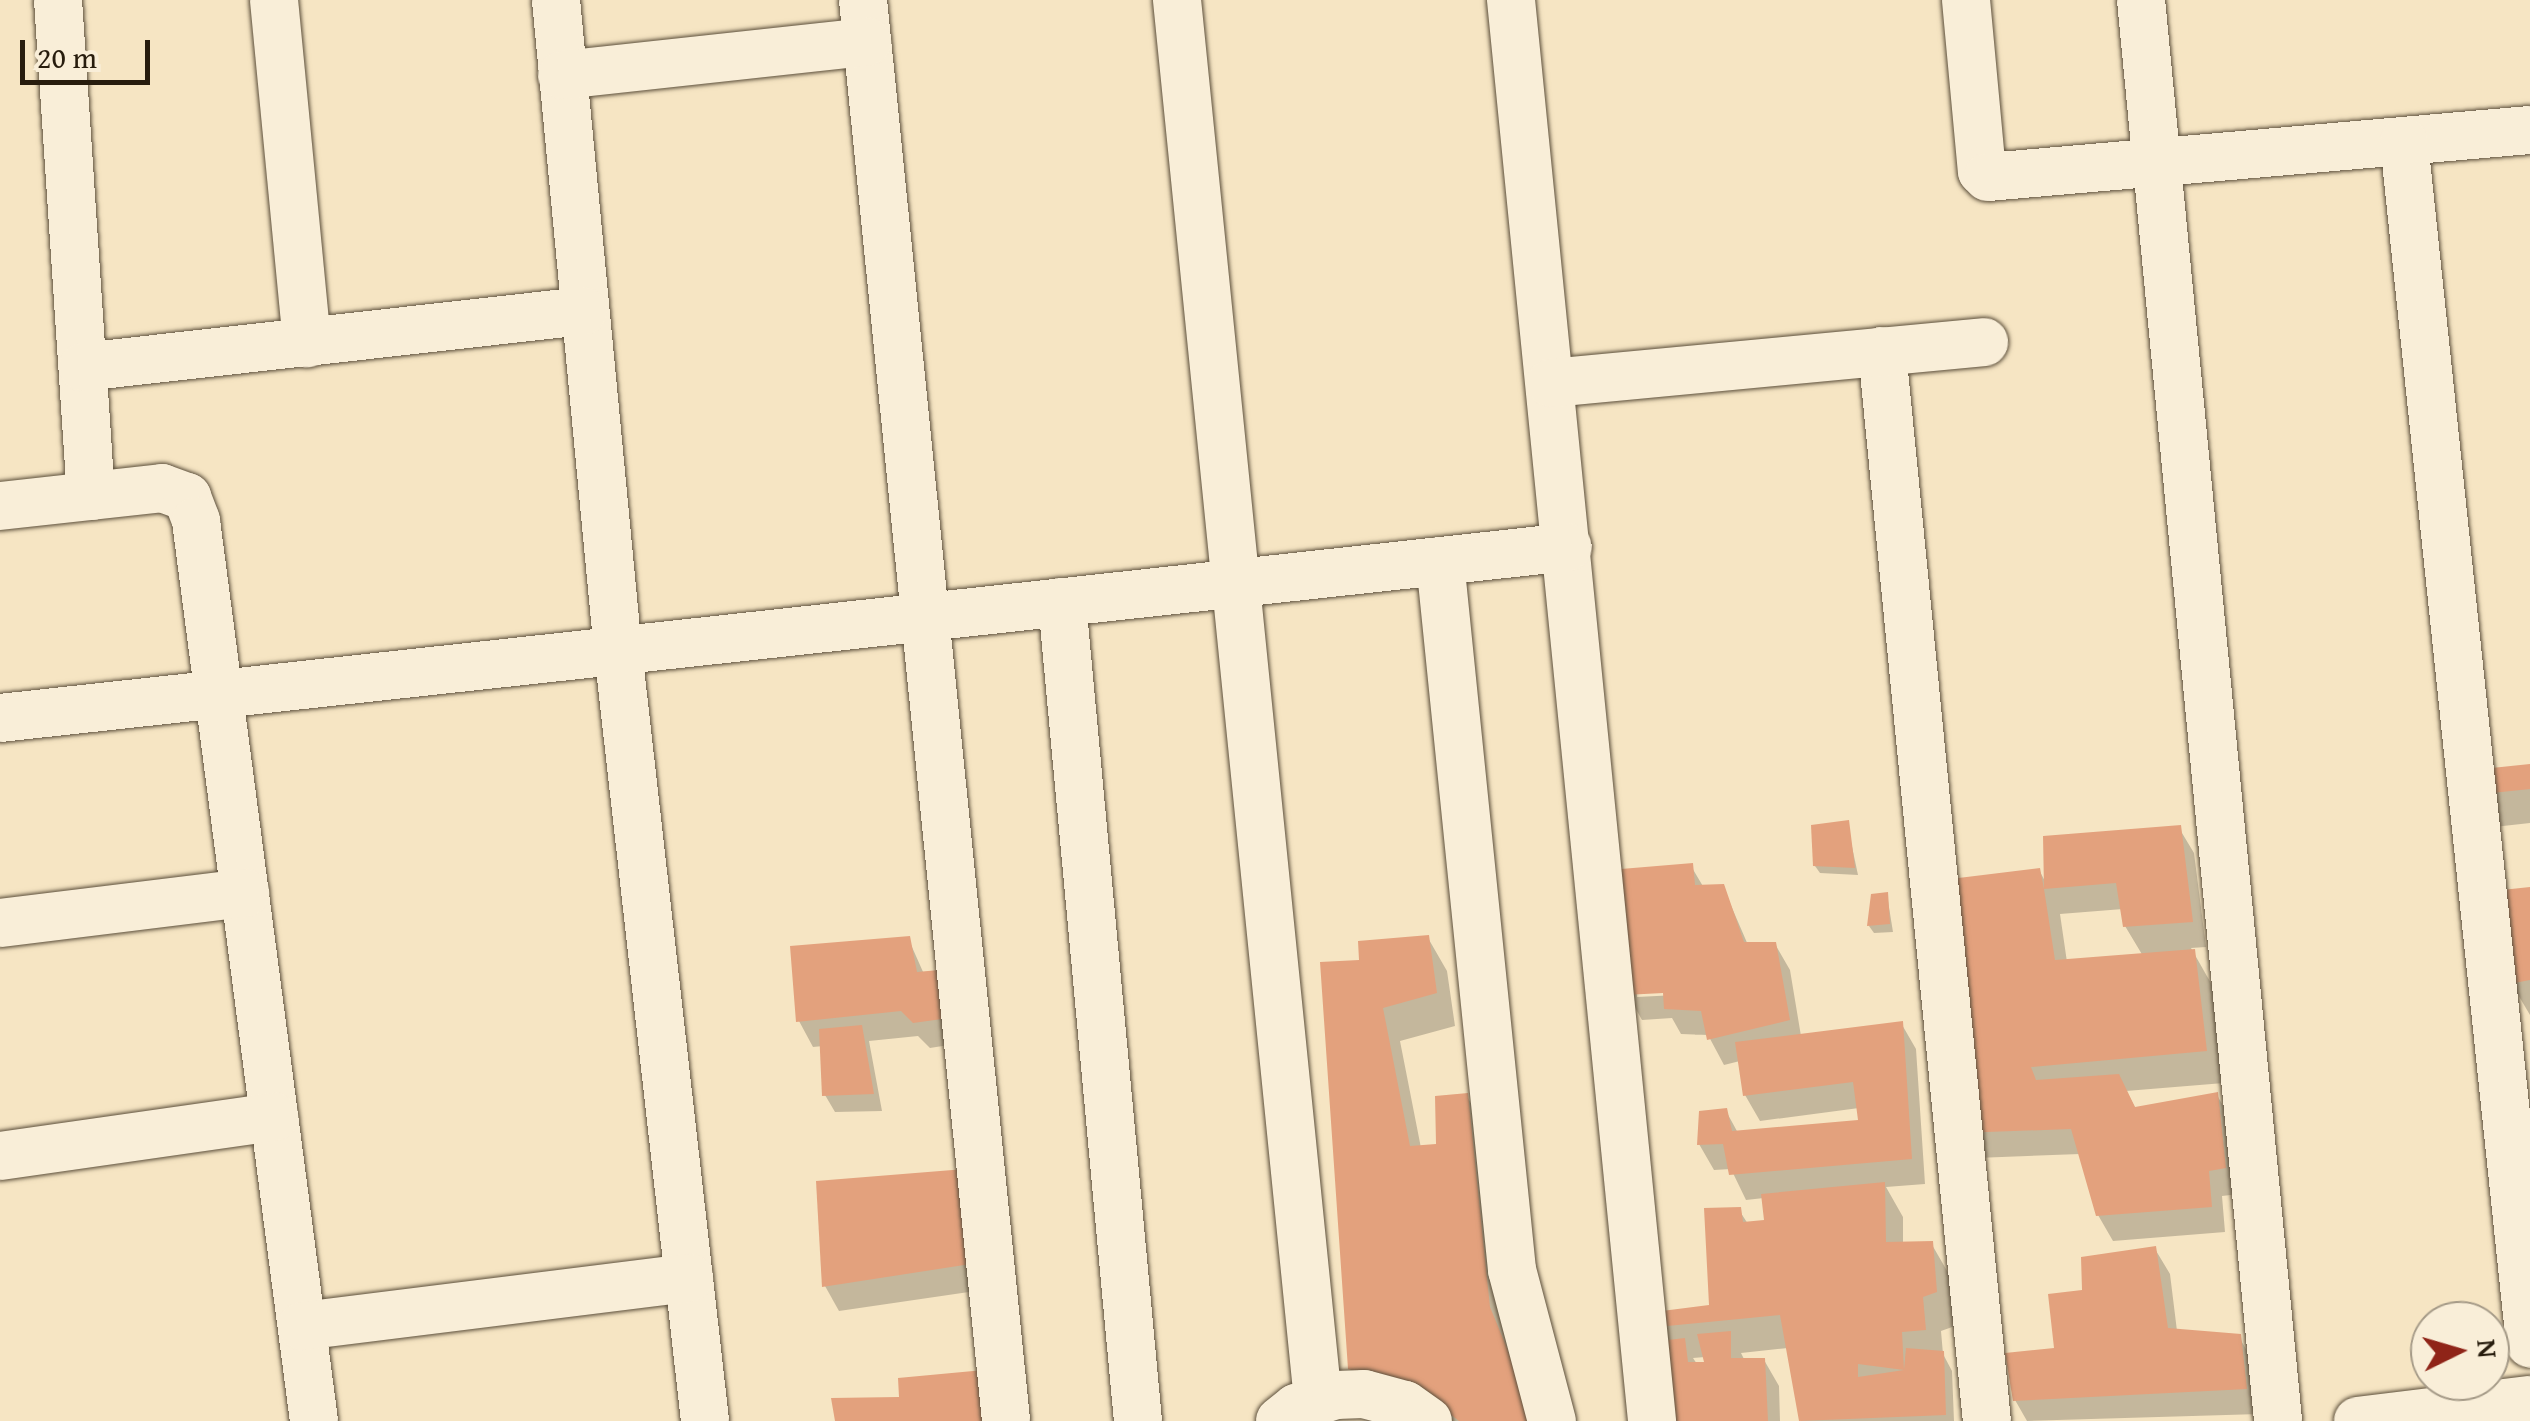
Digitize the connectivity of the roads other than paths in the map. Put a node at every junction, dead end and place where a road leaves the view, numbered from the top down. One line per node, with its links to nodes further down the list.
1 (58, 0): 17 (street)
2 (274, 0): 15 (street)
3 (556, 0): 9 (street)
4 (1177, 0): 23 (street)
5 (1511, 0): 18 (street)
6 (1966, 0): 12 (street)
7 (2141, 0): 12 (street)
8 (865, 21): 9 (street); 25 (street)
9 (562, 74): 13 (street)
10 (2530, 130): 11 (street)
11 (2404, 142): 12 (street); 35 (street)
12 (2157, 164): 46 (street)
13 (583, 311): 15 (street); 26 (street)
14 (1984, 342): 16 (street)
15 (307, 344): 17 (street)
16 (1882, 352): 18 (street); 45 (street)
17 (83, 368): 19 (street)
18 (1550, 383): 21 (street)
19 (91, 496): 20 (street); 27 (street)
20 (0, 506)
21 (1568, 547): 22 (street); 44 (street)
22 (1440, 561): 23 (street); 43 (street)
23 (1236, 584): 24 (street); 37 (street)
24 (1062, 602): 25 (street); 41 (street)
25 (924, 617): 26 (street); 40 (street)
26 (618, 651): 27 (street); 33 (street)
27 (219, 694): 28 (street); 29 (street)
28 (0, 718)
29 (245, 894): 30 (street); 31 (street)
30 (0, 923)
31 (274, 1117): 32 (street); 34 (street)
32 (0, 1156)
33 (689, 1278): 34 (street); 39 (street)
34 (302, 1326): 38 (street)
35 (2530, 1343)
36 (2530, 1400): 47 (street)
37 (1299, 1411): 42 (street)
38 (314, 1421)
39 (705, 1421)
40 (1006, 1421)
41 (1138, 1421)
42 (1428, 1421)
43 (1552, 1421)
44 (1652, 1421)
45 (1987, 1421)
46 (2278, 1421)
47 (2358, 1421)

